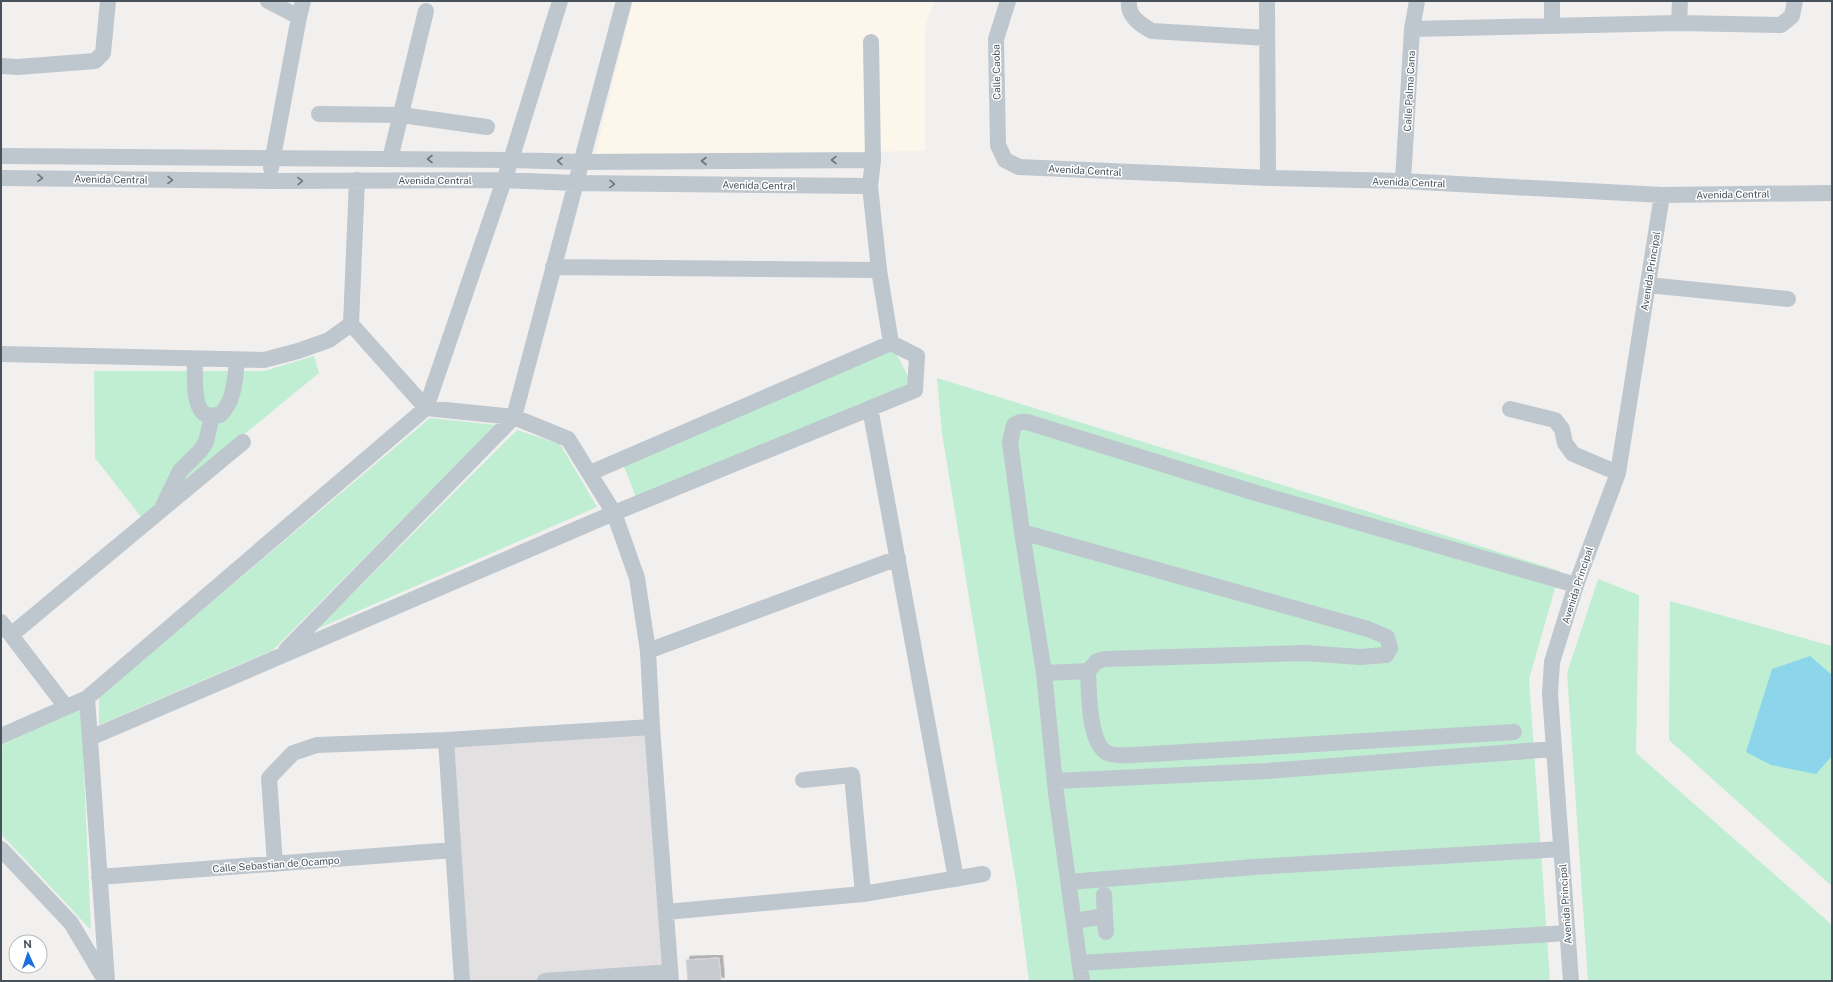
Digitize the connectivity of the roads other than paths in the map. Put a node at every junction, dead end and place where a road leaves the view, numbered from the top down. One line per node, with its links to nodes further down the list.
1 (108, 1): 20 (street)
2 (268, 1): 14 (street)
3 (303, 1): 14 (street)
4 (560, 1): 28 (street)
5 (624, 1): 30 (street)
6 (1008, 1): 24 (street, Calle Caoba)
7 (1129, 1): 18 (street)
8 (1267, 1): 18 (street)
9 (1417, 1): 17 (street, Calle Palma Cana)
10 (1552, 1): 16 (street)
11 (1680, 1): 15 (street)
12 (1793, 9): 15 (street)
13 (426, 11): 22 (street)
14 (299, 17): 26 (street)
15 (1679, 23): 16 (street)
16 (1552, 25): 17 (street)
17 (1412, 29): 36 (street, Calle Palma Cana)
18 (1267, 38): 32 (street)
19 (871, 42): 29 (street)
20 (1, 66)
21 (319, 114): 22 (street)
22 (401, 115): 23 (street); 27 (street)
23 (487, 127)
24 (998, 145): 32 (street, Avenida Central)
25 (1, 156): 26 (street)
26 (272, 158): 27 (street); 35 (street)
27 (390, 159): 28 (street, one-way to 27)
28 (511, 160): 30 (street, one-way to 28); 34 (street)
29 (873, 160): 30 (street, one-way to 30); 38 (street)
30 (581, 162): 37 (street)
31 (1, 178): 35 (street, Avenida Central, one-way to 35)
32 (1268, 178): 36 (street, Avenida Central)
33 (356, 180): 34 (street, Avenida Central); 35 (street, Avenida Central, one-way to 33); 45 (street)
34 (504, 180): 37 (street, Avenida Central); 50 (street)
35 (270, 181)
36 (1403, 181): 40 (street, Avenida Central)
37 (575, 183): 38 (street, Avenida Central, one-way to 38); 41 (street)
38 (870, 186): 42 (street)
39 (1832, 193): 40 (street, Avenida Central)
40 (1662, 195): 43 (street, Avenida Principal)
41 (553, 267): 42 (street); 54 (street)
42 (879, 270): 46 (street)
43 (1648, 285): 44 (street); 57 (street, Avenida Principal)
44 (1788, 299)
45 (351, 324): 49 (street); 50 (street)
46 (891, 343): 51 (street); 56 (street)
47 (1, 354): 48 (street)
48 (195, 359): 49 (street); 53 (street)
49 (238, 360): 53 (street)
50 (426, 408): 54 (street); 69 (street)
51 (870, 408): 59 (street); 61 (street)
52 (1510, 409): 57 (street)
53 (212, 416): 58 (street)
54 (514, 417): 56 (street); 66 (street)
55 (243, 442): 58 (street)
56 (590, 473): 59 (street)
57 (1618, 473): 62 (street, Avenida Principal)
58 (162, 510): 64 (street)
59 (614, 512): 65 (street); 66 (street)
60 (1022, 532): 62 (street); 67 (street); 68 (street)
61 (898, 558): 65 (street); 85 (street)
62 (1576, 585): 76 (street, Avenida Principal)
63 (1, 622): 64 (street)
64 (11, 635): 70 (street)
65 (648, 651): 71 (street)
66 (281, 656): 74 (street)
67 (1088, 671): 68 (street); 72 (street)
68 (1044, 673): 78 (street)
69 (87, 698): 70 (street); 74 (street)
70 (66, 707): 73 (street)
71 (652, 727): 75 (street); 89 (street)
72 (1514, 732)
73 (1, 736)
74 (90, 738): 84 (street)
75 (446, 740): 81 (street); 82 (street)
76 (1554, 749): 78 (street); 80 (street, Avenida Principal)
77 (803, 780): 87 (street)
78 (1055, 781): 86 (street)
79 (1, 849): 96 (street)
80 (1561, 849): 86 (street); 93 (street, Avenida Principal)
81 (453, 850): 82 (street, Calle Sebastian de Ocampo); 97 (street)
82 (275, 864): 84 (street, Calle Sebastian de Ocampo)
83 (984, 874): 85 (street)
84 (99, 877): 96 (street)
85 (956, 879): 87 (street)
86 (1069, 882): 91 (street)
87 (863, 894): 89 (street)
88 (1104, 895): 90 (street)
89 (666, 912): 95 (street)
90 (1105, 916): 91 (street); 92 (street)
91 (1075, 921): 94 (street)
92 (1106, 932)
93 (1567, 933): 94 (street); 100 (street, Avenida Principal)
94 (1080, 963): 99 (street)
95 (671, 976): 98 (street)
96 (106, 981)
97 (462, 981)
98 (544, 981)
99 (1082, 981)
100 (1571, 981)

